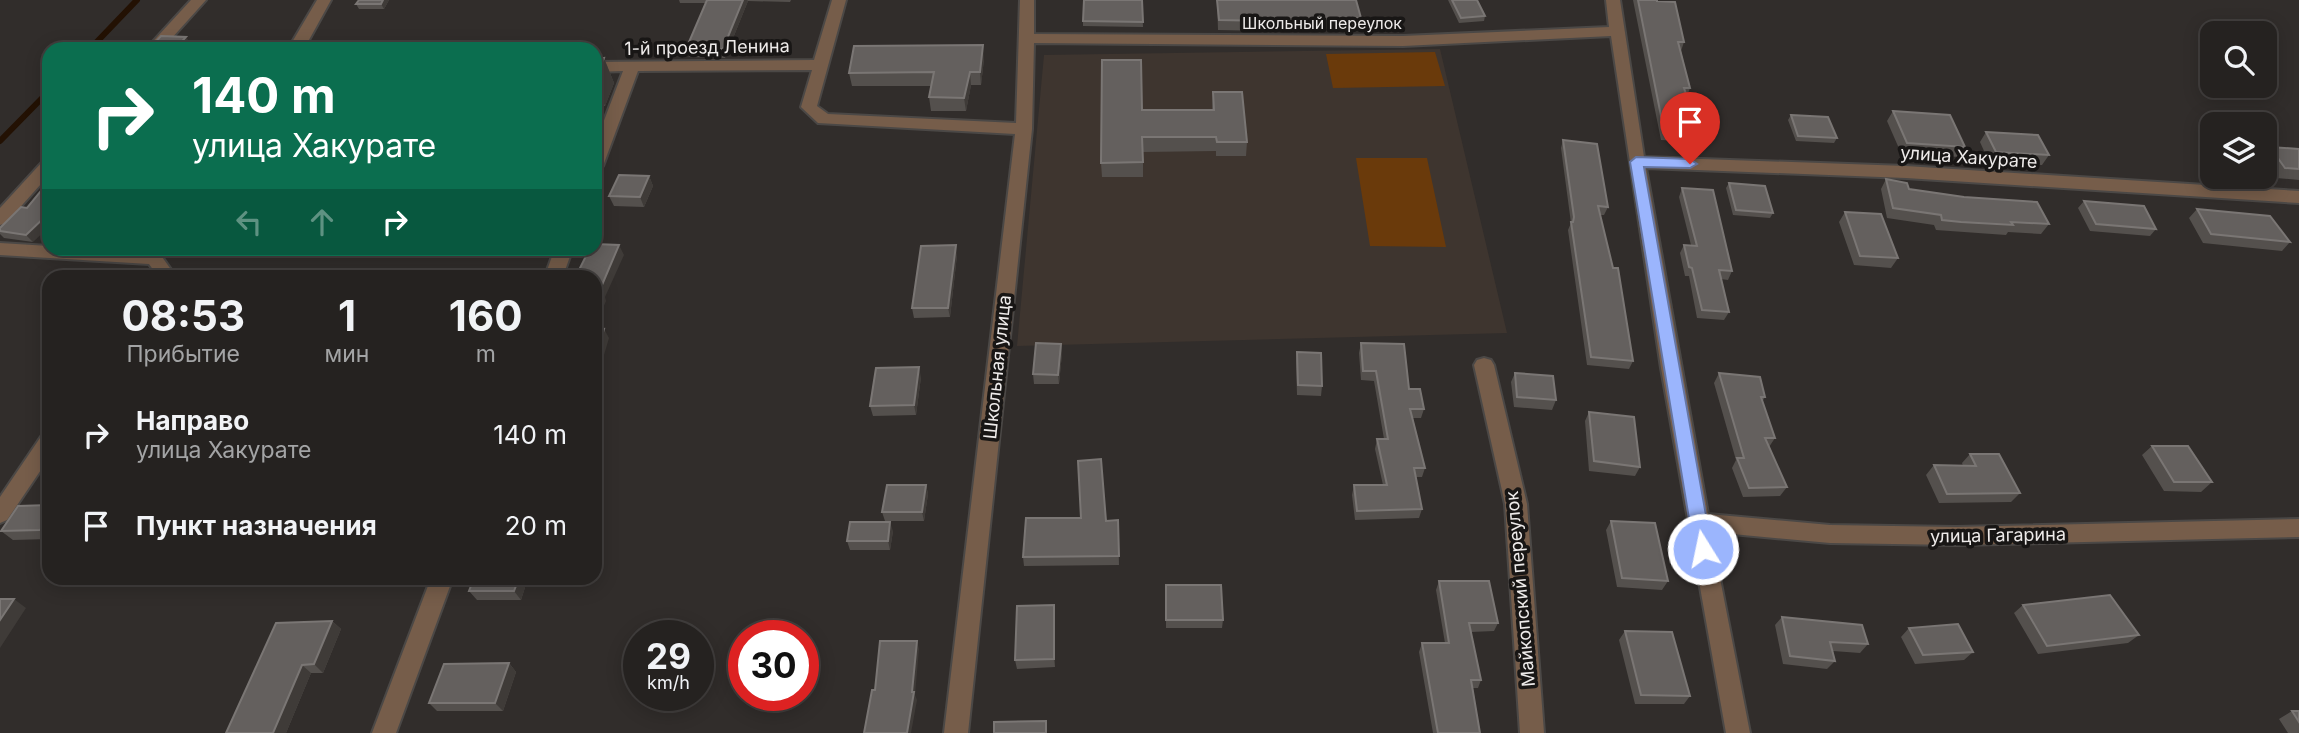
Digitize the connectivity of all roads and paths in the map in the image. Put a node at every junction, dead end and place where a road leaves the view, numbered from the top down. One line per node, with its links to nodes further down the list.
1 (199, 0): 8 (street)
2 (324, 0): 9 (street)
3 (839, 0): 10 (street)
4 (1027, 0): 7 (street, Школьная улица)
5 (1613, 0): 6 (street)
6 (1618, 32): 7 (street, Школьный переулок); 15 (street)
7 (1027, 38): 13 (street, Школьная улица)
8 (160, 42)
9 (300, 42)
10 (818, 65): 12 (street, 1-й проезд Ленина); 13 (street)
11 (602, 67): 12 (street, 1-й проезд Ленина)
12 (632, 67): 14 (street)
13 (1024, 129): 30 (street, Школьная улица)
14 (602, 147)
15 (1636, 162): 17 (street, улица Хакурате); 26 (street)
16 (42, 173): 18 (street)
17 (2299, 197)
18 (0, 219)
19 (0, 250): 20 (street)
20 (42, 252)
21 (116, 256): 22 (street)
22 (162, 270)
23 (1484, 365): 31 (street, Майкопский переулок)
24 (42, 451): 25 (street)
25 (0, 514)
26 (1698, 522): 27 (street, улица Гагарина); 32 (street)
27 (2299, 528)
28 (439, 585): 29 (street)
29 (384, 733)
30 (956, 733)
31 (1532, 733)
32 (1738, 733)

